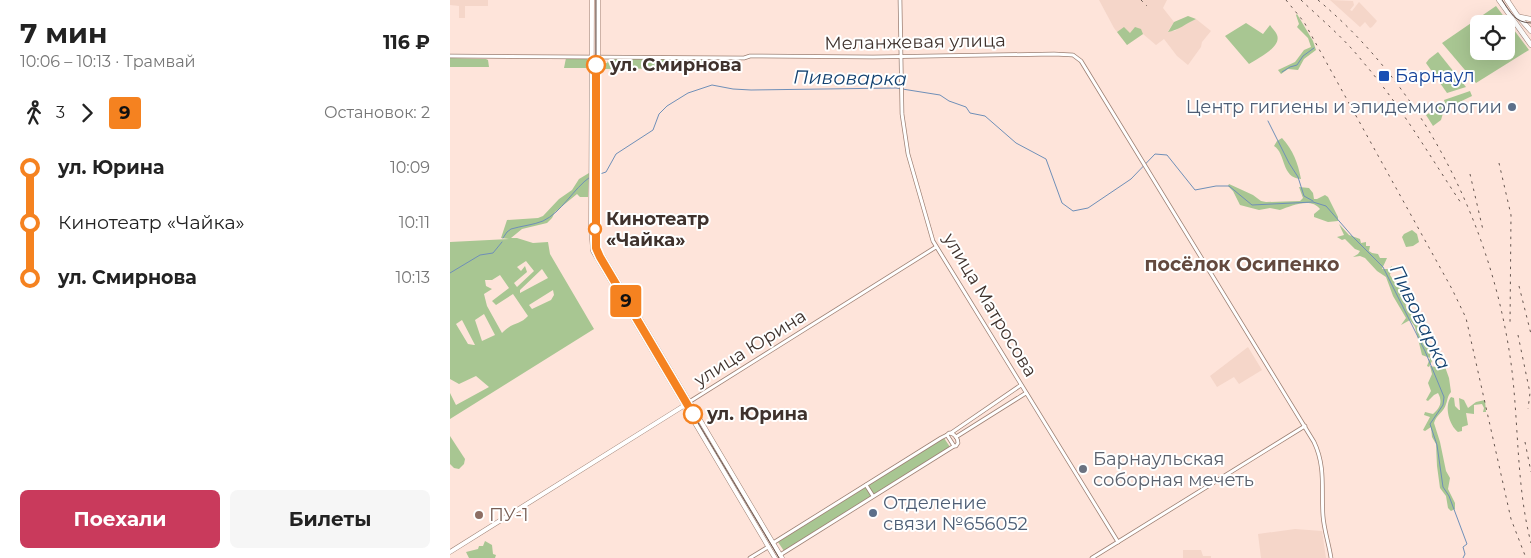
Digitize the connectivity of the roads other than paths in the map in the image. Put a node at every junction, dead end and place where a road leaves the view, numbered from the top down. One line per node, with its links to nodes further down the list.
1 (592, 0): 15 (main road)
2 (598, 0): 13 (main road)
3 (900, 0): 14 (street, улица Матросова)
4 (1499, 0): 9 (main road)
5 (1506, 0): 6 (main road)
6 (1517, 15): 7 (main road); 8 (main road)
7 (1530, 19): 8 (main road)
8 (1523, 21): 9 (main road); 10 (main road)
9 (1519, 29): 11 (main road)
10 (1531, 30)
11 (1531, 45)
12 (450, 56): 15 (street, Меланжевая улица)
13 (598, 56): 14 (street, Меланжевая улица); 15 (street, Меланжевая улица); 19 (main road)
14 (901, 56): 16 (street, улица Матросова); 21 (street, Меланжевая улица)
15 (592, 57): 20 (main road)
16 (936, 247): 17 (street, улица Матросова); 19 (street, улица Юрина)
17 (1021, 385): 18 (street, улица Матросова); 22 (street)
18 (1026, 392): 23 (street); 27 (street, улица Матросова)
19 (689, 402): 20 (main road, улица Юрина); 28 (main road)
20 (684, 406): 29 (main road); 30 (main road, улица Юрина)
21 (1305, 426): 27 (street); 35 (street)
22 (949, 434): 23 (street); 24 (street); 25 (street)
23 (956, 437): 24 (street)
24 (954, 446): 26 (street)
25 (866, 485): 26 (street); 28 (street)
26 (873, 496): 31 (street)
27 (1118, 542): 34 (street)
28 (773, 543): 31 (main road)
29 (768, 547): 32 (street); 33 (main road)
30 (450, 552)
31 (781, 557)
32 (750, 558)
33 (774, 558)
34 (1092, 558)
35 (1331, 558)

